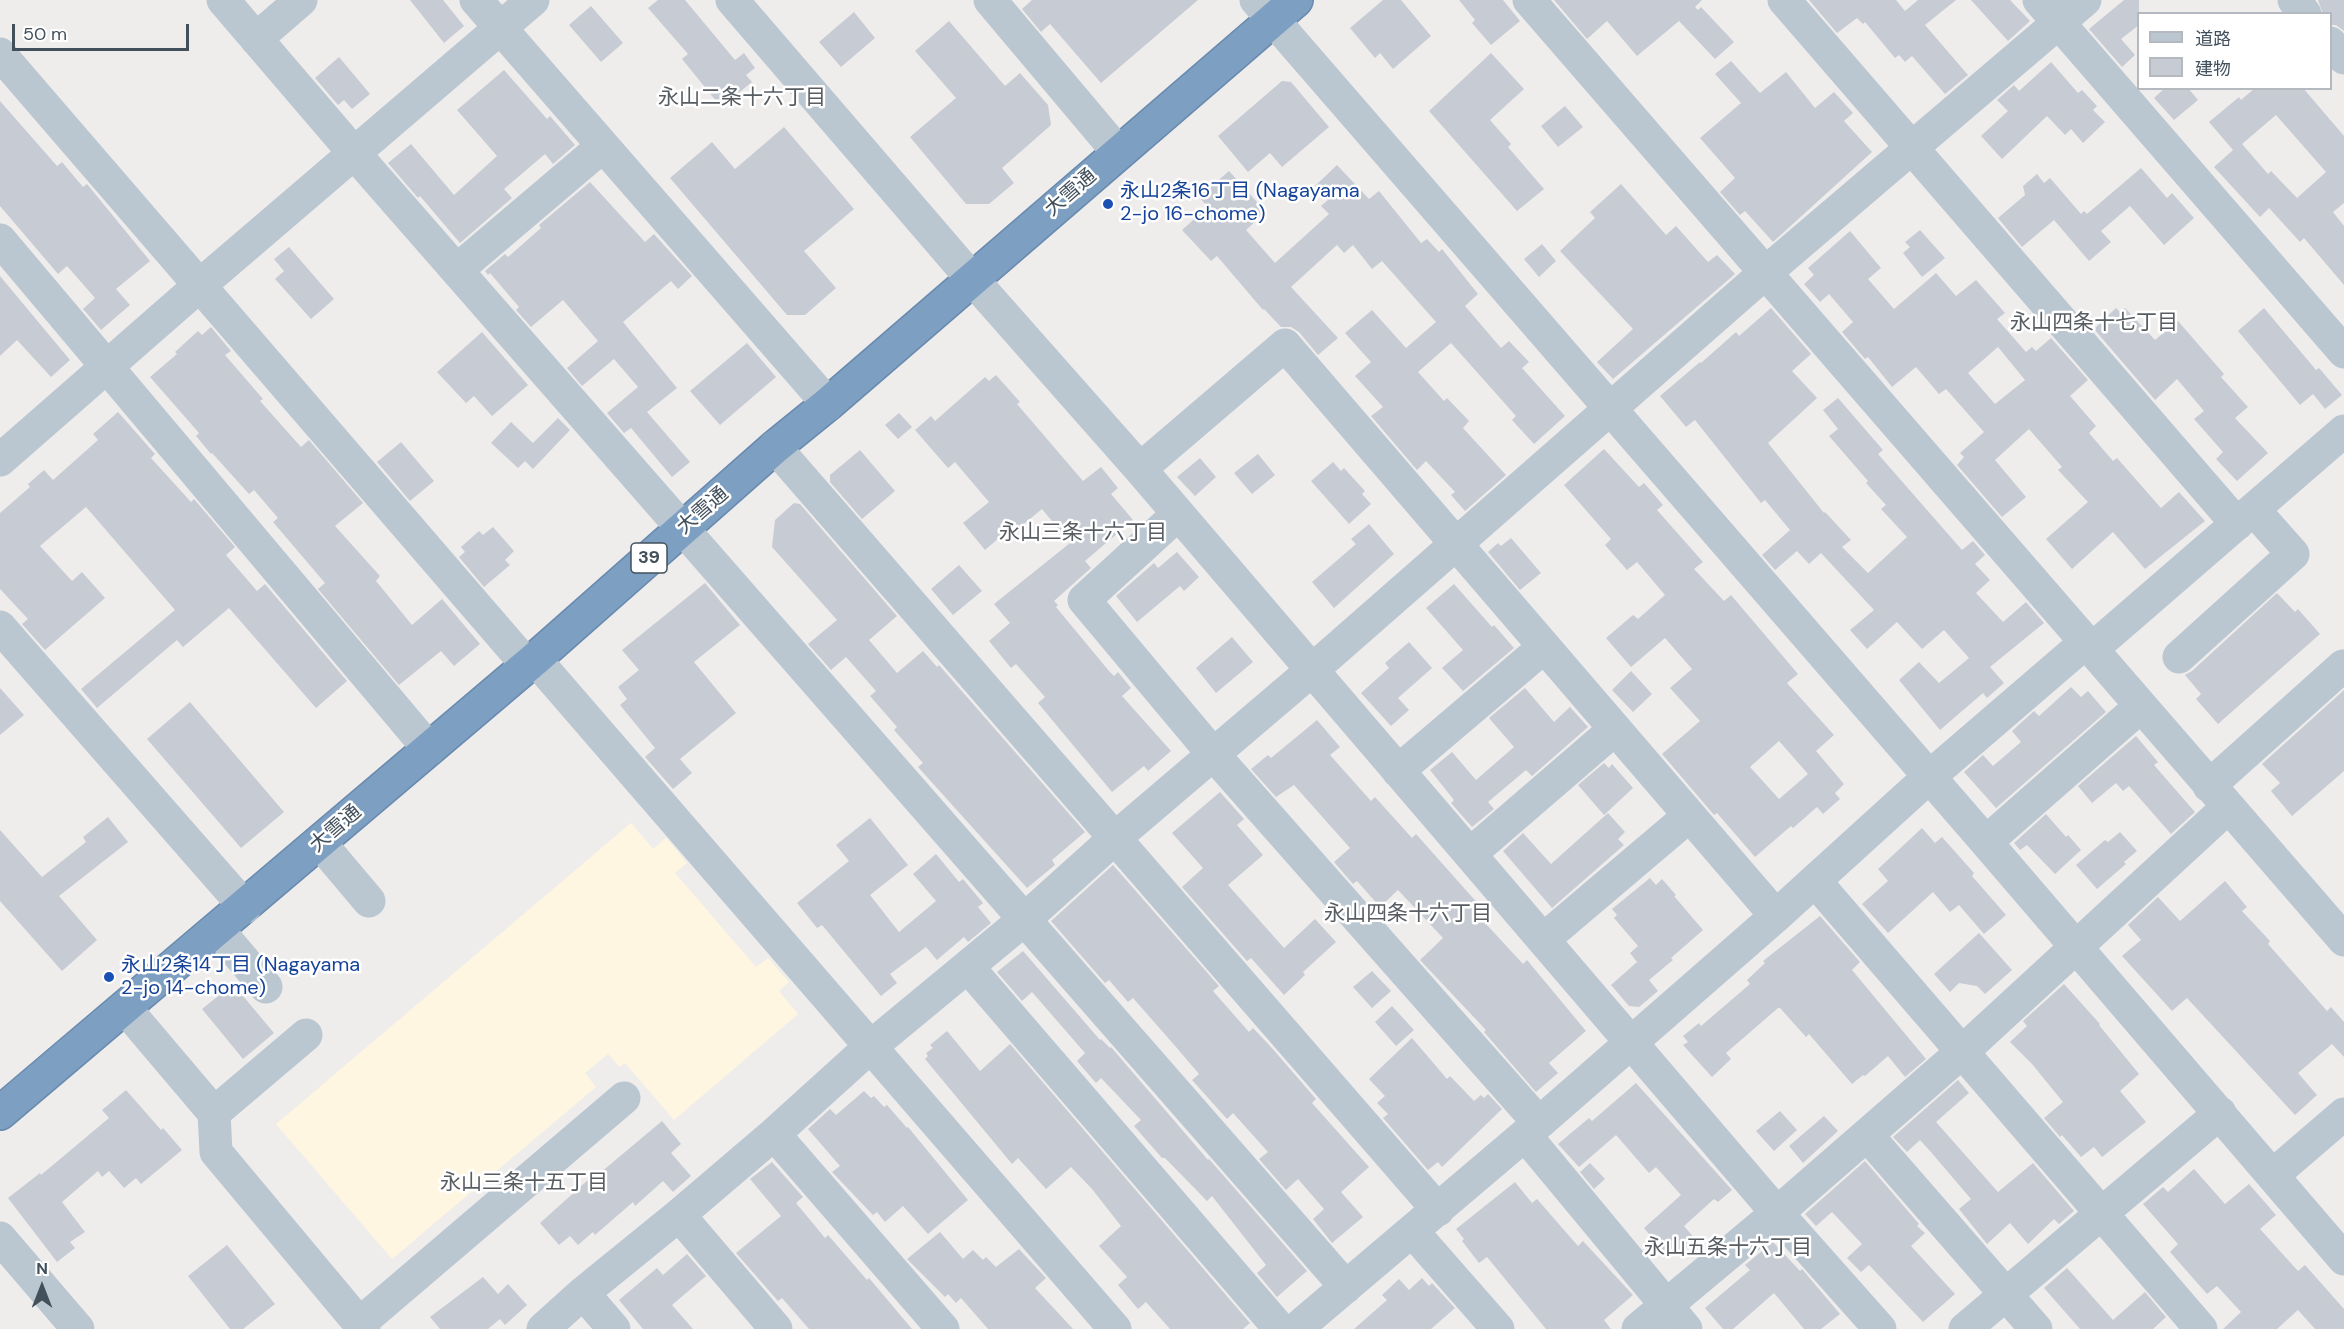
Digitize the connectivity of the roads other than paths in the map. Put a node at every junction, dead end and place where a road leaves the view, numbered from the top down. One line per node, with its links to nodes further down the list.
1 (223, 0): 15 (street)
2 (301, 0): 15 (street)
3 (476, 0): 14 (street)
4 (532, 0): 14 (street)
5 (732, 0): 26 (street)
6 (990, 0): 21 (street)
7 (1529, 0): 25 (street)
8 (1784, 0): 20 (street)
9 (2085, 0): 12 (street)
10 (2294, 0): 13 (street)
11 (1275, 7): 21 (highway, 大雪通 / 39); 31 (street)
12 (2049, 11): 20 (street); 28 (street)
13 (2303, 12)
14 (500, 28): 19 (street); 22 (street)
15 (256, 39): 22 (street)
16 (2332, 44): 18 (street)
17 (0, 54): 27 (street)
18 (2344, 58)
19 (603, 146): 24 (street); 30 (street)
20 (1911, 148): 25 (street); 37 (street)
21 (1118, 152): 26 (highway, 大雪通 / 39)
22 (354, 153): 24 (street); 27 (street)
23 (0, 240): 29 (street)
24 (457, 270): 38 (street)
25 (1765, 273): 31 (street); 41 (street)
26 (973, 280): 30 (highway, 大雪通 / 39); 35 (street)
27 (199, 286): 29 (street); 44 (street)
28 (2344, 352)
29 (108, 366): 34 (street); 49 (street)
30 (828, 404): 33 (highway, 大雪通 / 39)
31 (1611, 410): 39 (street); 52 (street)
32 (2344, 431): 37 (street)
33 (775, 447): 38 (highway, 大雪通 / 39); 55 (street)
34 (0, 460)
35 (1140, 469): 36 (street); 39 (street)
36 (1177, 515): 46 (street); 50 (street)
37 (2246, 517): 41 (street); 43 (street)
38 (682, 529): 44 (highway, 大雪通 / 39); 63 (street)
39 (1455, 543): 42 (street); 46 (street)
40 (0, 627): 61 (street)
41 (2089, 645): 47 (street); 52 (street)
42 (1544, 647): 48 (street); 51 (street)
43 (2179, 657)
44 (531, 662): 49 (highway, 大雪通 / 39); 73 (street)
45 (2343, 666): 53 (street)
46 (1311, 671): 50 (street); 51 (street)
47 (2141, 706): 53 (street); 56 (street)
48 (1615, 729): 54 (street); 58 (street)
49 (429, 749): 57 (highway, 大雪通 / 39)
50 (1213, 754): 55 (street); 80 (street)
51 (1398, 771): 58 (street)
52 (1929, 777): 56 (street); 59 (street)
53 (2218, 797): 66 (street); 67 (street)
54 (1689, 816): 62 (street); 65 (street)
55 (1115, 838): 63 (street); 84 (street)
56 (1986, 842): 67 (street)
57 (320, 843): 60 (street); 61 (highway, 大雪通 / 39)
58 (1470, 854): 65 (street)
59 (1815, 881): 62 (street); 74 (street)
60 (369, 901)
61 (245, 907): 64 (highway, 大雪通 / 39)
62 (1776, 916): 72 (street)
63 (1025, 919): 68 (street); 91 (street)
64 (218, 930): 69 (street); 70 (highway, 大雪通 / 39)
65 (1544, 939): 72 (street)
66 (2344, 940)
67 (2077, 947): 74 (street); 78 (street)
68 (968, 967): 73 (street); 96 (street)
69 (266, 987)
70 (125, 1008): 76 (highway, 大雪通 / 39); 77 (street)
71 (306, 1035): 77 (street)
72 (1632, 1041): 80 (street); 85 (street)
73 (869, 1048): 81 (street); 102 (street)
74 (1962, 1052): 82 (street); 86 (street)
75 (624, 1098): 95 (street)
76 (0, 1113)
77 (214, 1113): 95 (street)
78 (2220, 1113): 83 (street); 86 (street)
79 (2344, 1114): 83 (street)
80 (1532, 1129): 84 (street); 94 (street)
81 (774, 1134): 87 (street); 101 (street)
82 (1867, 1135): 85 (street); 93 (street)
83 (2273, 1175): 90 (street)
84 (1438, 1210): 88 (street)
85 (1777, 1213): 94 (street); 105 (street)
86 (2100, 1213): 93 (street); 108 (street)
87 (679, 1215): 92 (street); 100 (street)
88 (1413, 1232): 91 (street); 103 (street)
89 (0, 1238): 97 (street)
90 (2344, 1259)
91 (1346, 1287): 96 (street)
92 (583, 1293): 98 (street); 99 (street)
93 (2006, 1293): 106 (street); 107 (street)
94 (1675, 1317): 104 (street)
95 (361, 1326)
96 (1298, 1327)
97 (78, 1329)
98 (543, 1329)
99 (614, 1329)
100 (776, 1329)
101 (943, 1329)
102 (1115, 1329)
103 (1498, 1329)
104 (1638, 1329)
105 (1880, 1329)
106 (1965, 1329)
107 (2036, 1329)
108 (2201, 1329)

